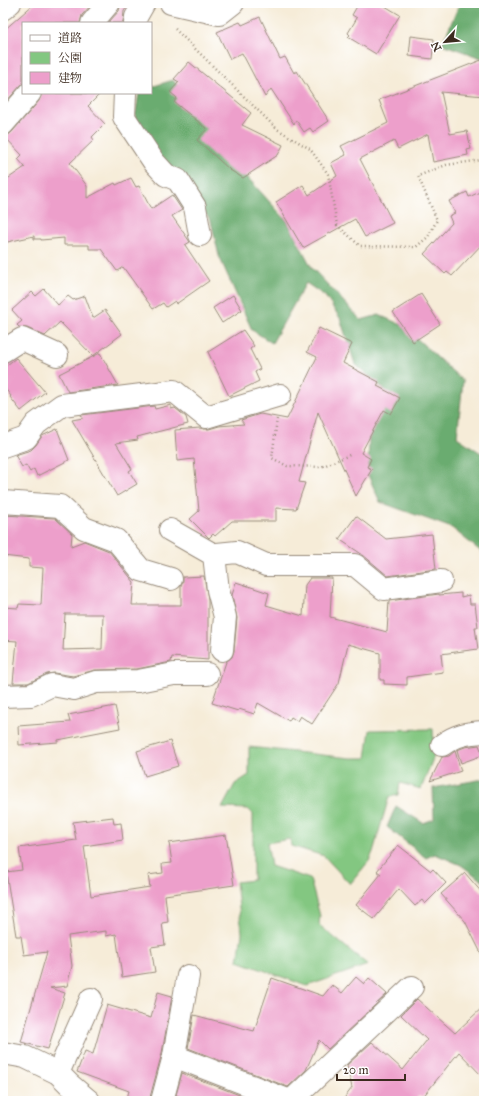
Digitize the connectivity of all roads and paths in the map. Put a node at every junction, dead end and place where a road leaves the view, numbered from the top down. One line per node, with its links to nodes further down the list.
1 (10, 3): 6 (street)
2 (109, 3): 7 (street)
3 (144, 3): 8 (street)
4 (172, 3): 5 (street)
5 (233, 3)
6 (3, 9)
7 (93, 22)
8 (135, 22)
9 (169, 27): 13 (path)
10 (29, 94): 12 (street)
11 (125, 94): 14 (street)
12 (3, 124)
13 (484, 161)
14 (200, 235)
15 (3, 351): 16 (street)
16 (57, 355)
17 (280, 395): 18 (street); 19 (path)
18 (3, 446)
19 (352, 454)
20 (3, 502): 23 (street)
21 (170, 530): 22 (street)
22 (214, 555): 24 (street); 25 (street)
23 (172, 579)
24 (441, 581)
25 (222, 650)
26 (207, 674): 27 (street)
27 (3, 696)
28 (484, 732): 29 (street)
29 (442, 745)
30 (188, 976): 34 (street)
31 (412, 987): 36 (street)
32 (91, 999): 35 (street)
33 (3, 1053): 35 (street)
34 (174, 1056): 36 (street); 38 (street)
35 (58, 1073): 37 (street)
36 (298, 1099)
37 (89, 1101)
38 (162, 1101)

